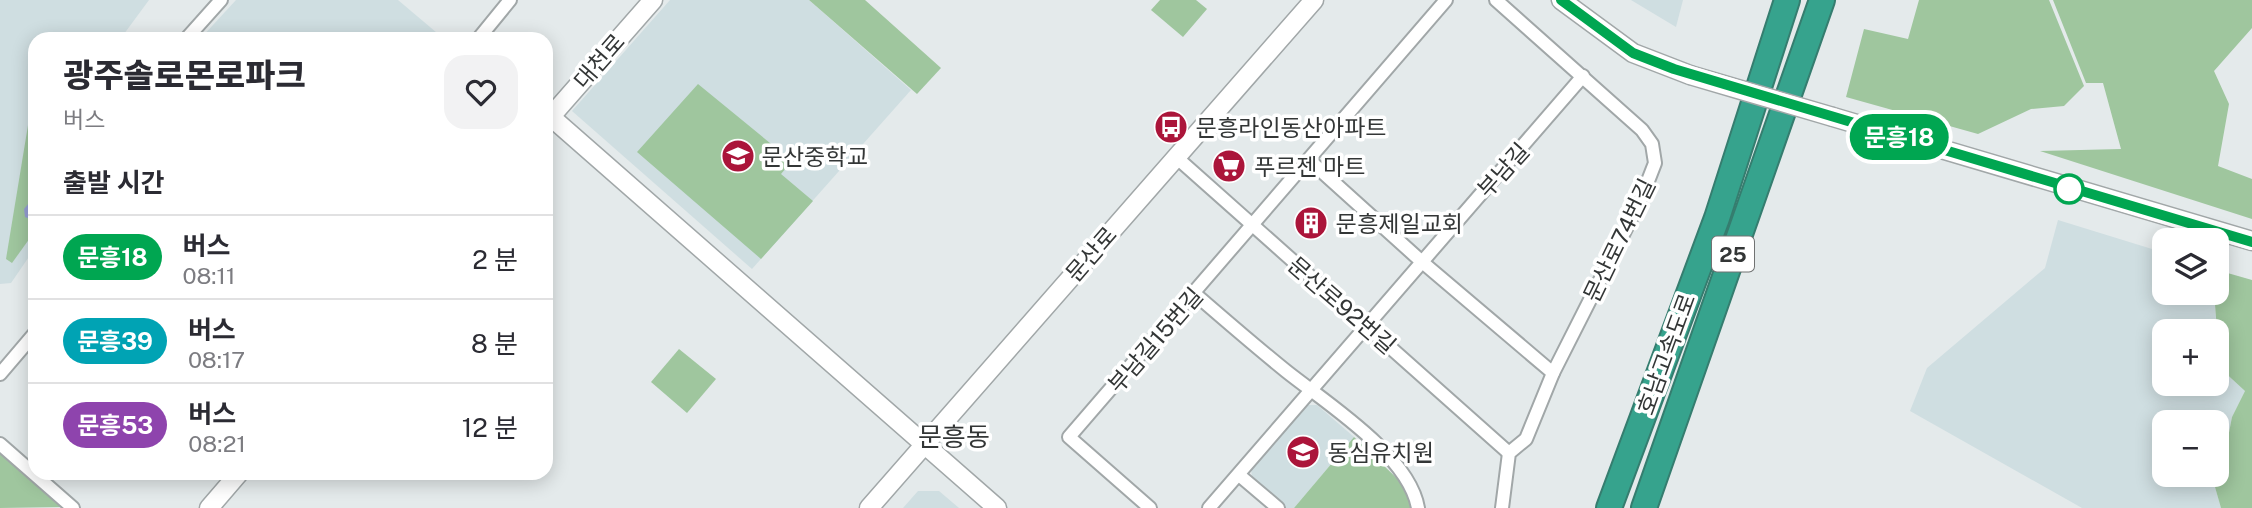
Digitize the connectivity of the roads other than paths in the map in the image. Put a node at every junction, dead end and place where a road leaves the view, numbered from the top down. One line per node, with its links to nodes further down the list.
1 (221, 0): 11 (street)
2 (510, 0): 12 (street)
3 (653, 0): 15 (street, 대천로)
4 (1314, 0): 17 (street, 문산로)
5 (1446, 0): 18 (street, 부남길15번길)
6 (1496, 0): 14 (street, 문산로74번길)
7 (1561, 0): 20 (street, bridge)
8 (1779, 0): 13 (highway)
9 (1787, 0): 13 (highway, 호남고속도로 / 25)
10 (1822, 0): 46 (highway, 호남고속도로 / 25)
11 (192, 32)
12 (484, 32)
13 (1770, 57): 45 (highway, 호남고속도로 / 25)
14 (1583, 76): 21 (street, 부남길); 26 (street, 문산로74번길)
15 (553, 111)
16 (553, 121): 30 (street)
17 (1176, 157): 19 (street, 문산로92번길); 30 (street, 문산로)
18 (1309, 160): 19 (street, 부남길15번길); 21 (street)
19 (1253, 226): 22 (street, 부남길15번길); 23 (street, 문산로92번길)
20 (2252, 242)
21 (1421, 261): 23 (street, 부남길); 26 (street)
22 (1195, 294): 28 (street); 40 (street, 부남길15번길)
23 (1366, 325): 28 (street, 부남길); 31 (street, 문산로92번길)
24 (28, 339): 25 (street)
25 (5, 360): 27 (street)
26 (1553, 373): 31 (street, 문산로74번길)
27 (0, 374)
28 (1310, 390): 33 (street, 부남길); 43 (street)
29 (0, 444): 32 (street)
30 (924, 445): 38 (street, 문산로); 39 (street)
31 (1509, 453): 44 (street)
32 (28, 469)
33 (1239, 475): 41 (street, 부남길); 42 (street)
34 (41, 480): 36 (street)
35 (233, 480): 37 (street)
36 (73, 508)
37 (209, 508)
38 (869, 508)
39 (997, 508)
40 (1150, 508)
41 (1209, 508)
42 (1278, 508)
43 (1419, 508)
44 (1502, 508)
45 (1609, 508)
46 (1644, 508)

